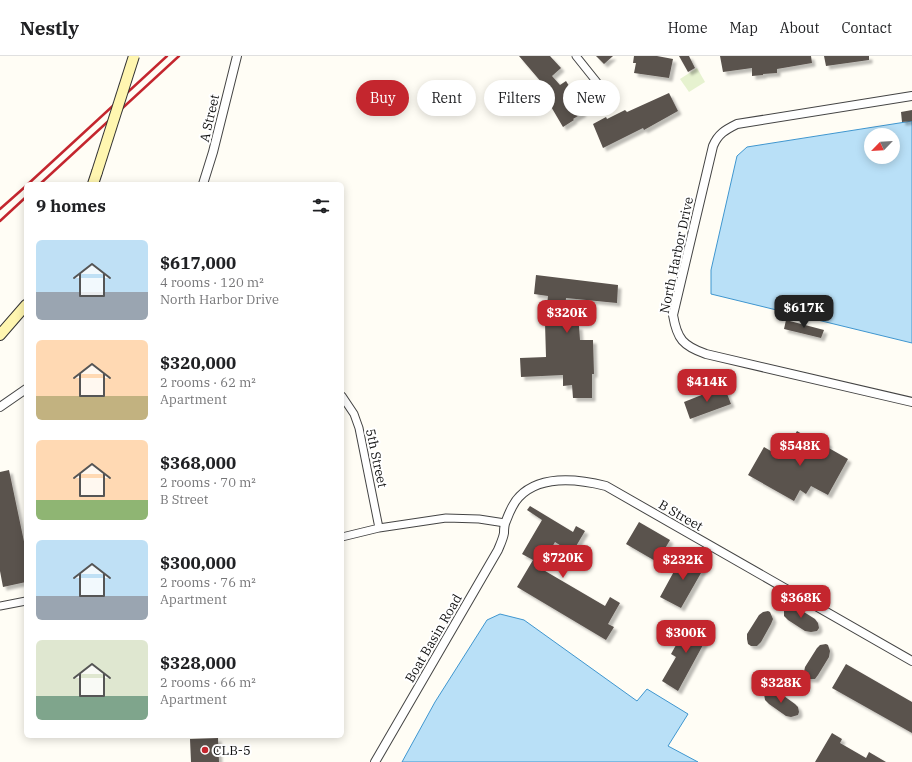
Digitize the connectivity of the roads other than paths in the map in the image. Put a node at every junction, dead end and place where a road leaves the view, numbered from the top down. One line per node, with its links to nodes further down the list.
1 (134, 56): 6 (main road, bridge)
2 (237, 56): 7 (street, A Street)
3 (576, 56): 4 (street)
4 (595, 80)
5 (912, 96): 12 (street, North Harbor Drive)
6 (94, 182)
7 (204, 182)
8 (24, 307): 9 (main road)
9 (0, 335)
10 (24, 390): 13 (street)
11 (344, 399): 15 (street, 5th Street)
12 (912, 402)
13 (0, 407)
14 (505, 523): 15 (street); 19 (street, B Street); 20 (street, Boat Basin Road)
15 (380, 528): 16 (street)
16 (344, 536)
17 (24, 601): 18 (street)
18 (0, 606)
19 (912, 661)
20 (376, 762)

